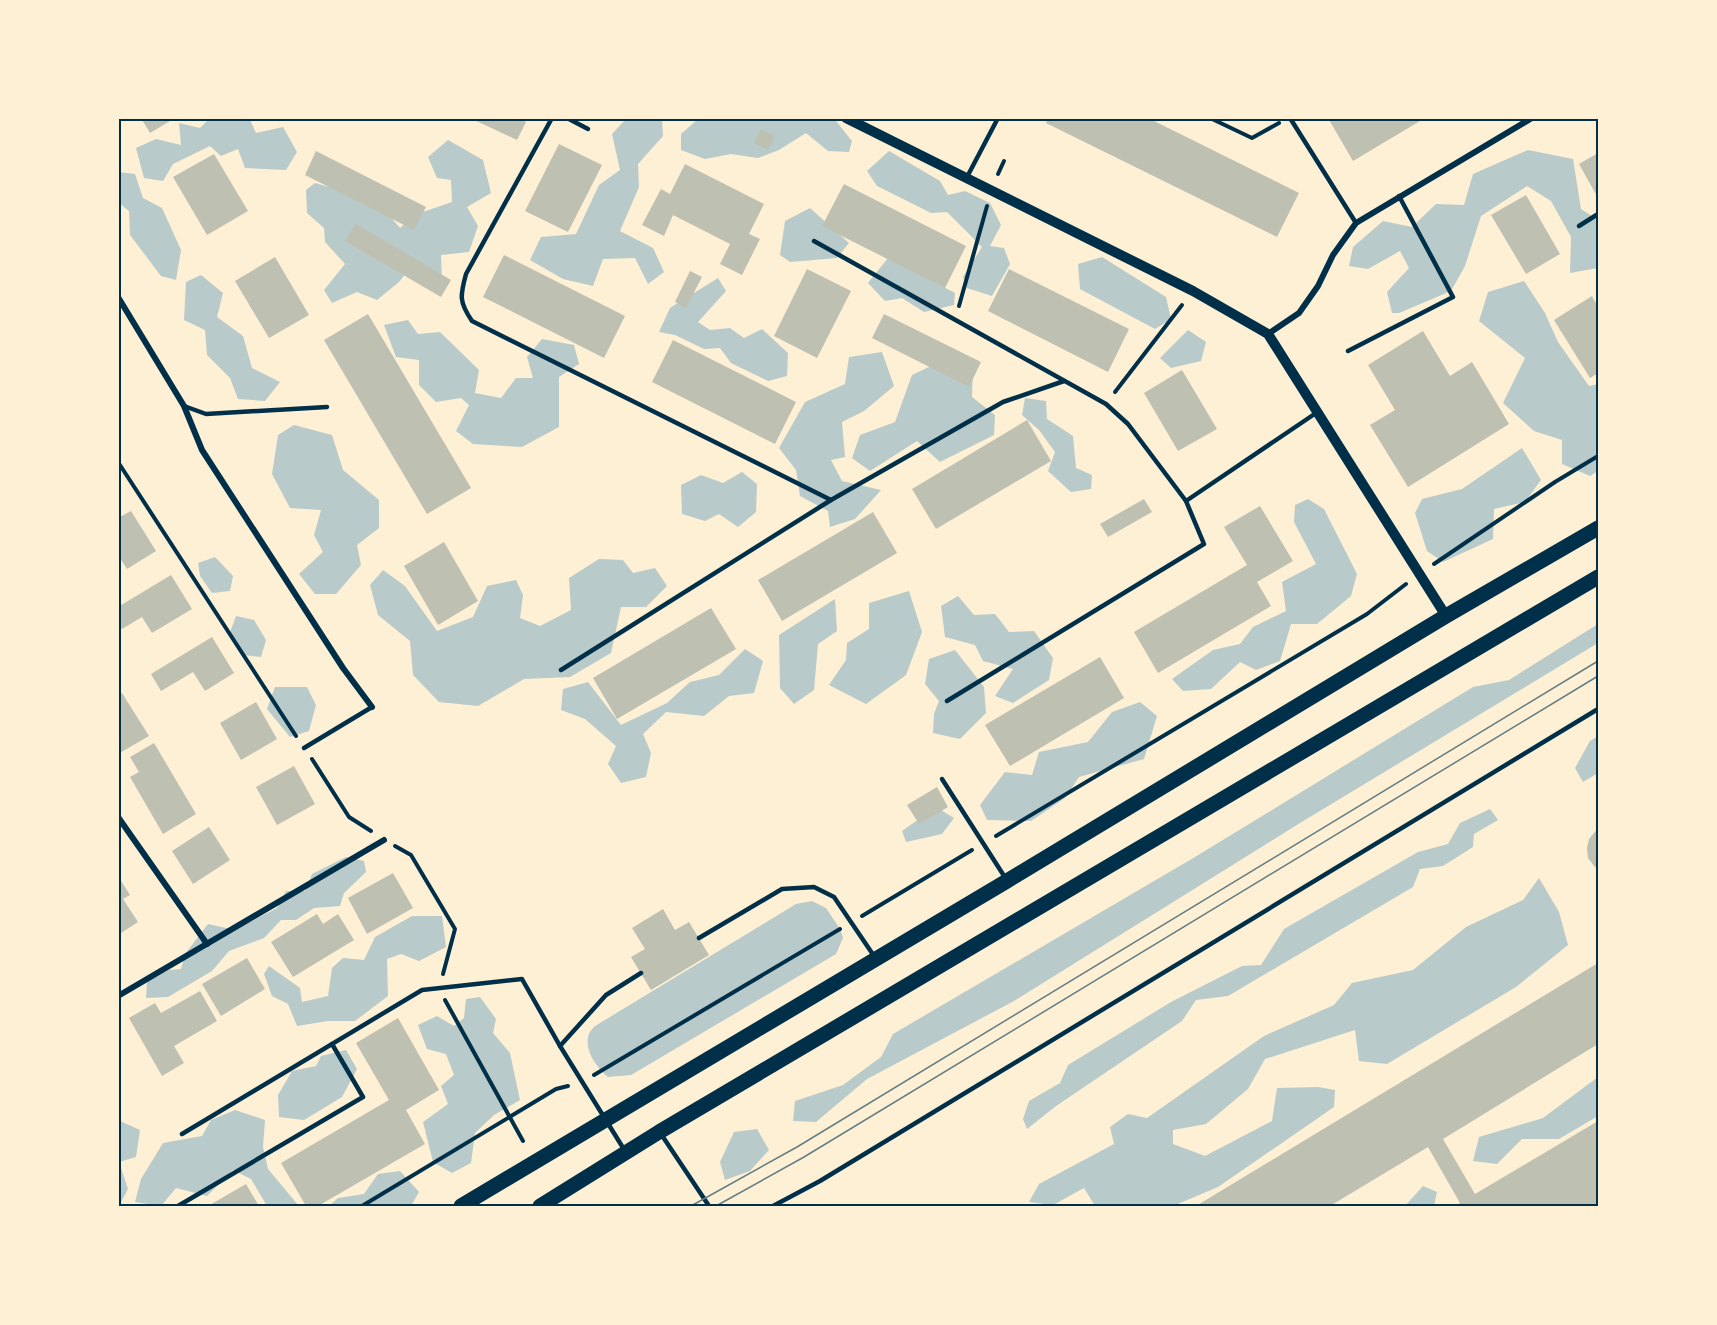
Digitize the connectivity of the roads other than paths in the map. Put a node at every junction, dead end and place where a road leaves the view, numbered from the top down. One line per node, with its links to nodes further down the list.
1 (552, 118): 21 (lane)
2 (567, 118): 7 (lane)
3 (846, 118): 8 (street)
4 (998, 118): 8 (lane)
5 (1288, 118): 11 (lane)
6 (1532, 118): 9 (street)
7 (588, 129)
8 (967, 178): 15 (street)
9 (1399, 196): 11 (street); 16 (lane)
10 (1599, 214): 12 (lane)
11 (1356, 223): 15 (street)
12 (1579, 226)
13 (814, 241): 17 (lane)
14 (118, 297): 18 (street)
15 (1268, 334): 20 (street)
16 (1348, 351)
17 (1064, 381): 21 (lane); 22 (lane)
18 (184, 406): 19 (lane); 28 (street)
19 (327, 407)
20 (1318, 411): 22 (lane); 25 (street)
21 (831, 500): 26 (lane)
22 (1186, 501): 27 (lane)
23 (1599, 528): 25 (main road)
24 (1599, 577): 43 (main road)
25 (1446, 616): 34 (main road)
26 (561, 670)
27 (947, 701)
28 (372, 707): 30 (lane)
29 (1599, 709): 50 (lane)
30 (304, 748)
31 (942, 779): 34 (lane)
32 (118, 817): 36 (street)
33 (384, 840): 36 (street)
34 (1007, 881): 37 (main road)
35 (699, 938): 37 (lane)
36 (207, 944): 39 (street)
37 (876, 958): 42 (main road)
38 (641, 974): 41 (lane)
39 (118, 996)
40 (332, 1044): 41 (lane); 44 (lane); 46 (lane)
41 (560, 1046): 42 (lane)
42 (606, 1121): 45 (lane); 47 (main road)
43 (659, 1132): 45 (main road); 49 (lane)
44 (182, 1134)
45 (626, 1153): 48 (main road)
46 (178, 1206)
47 (461, 1206)
48 (540, 1206)
49 (709, 1206)
50 (773, 1206)

